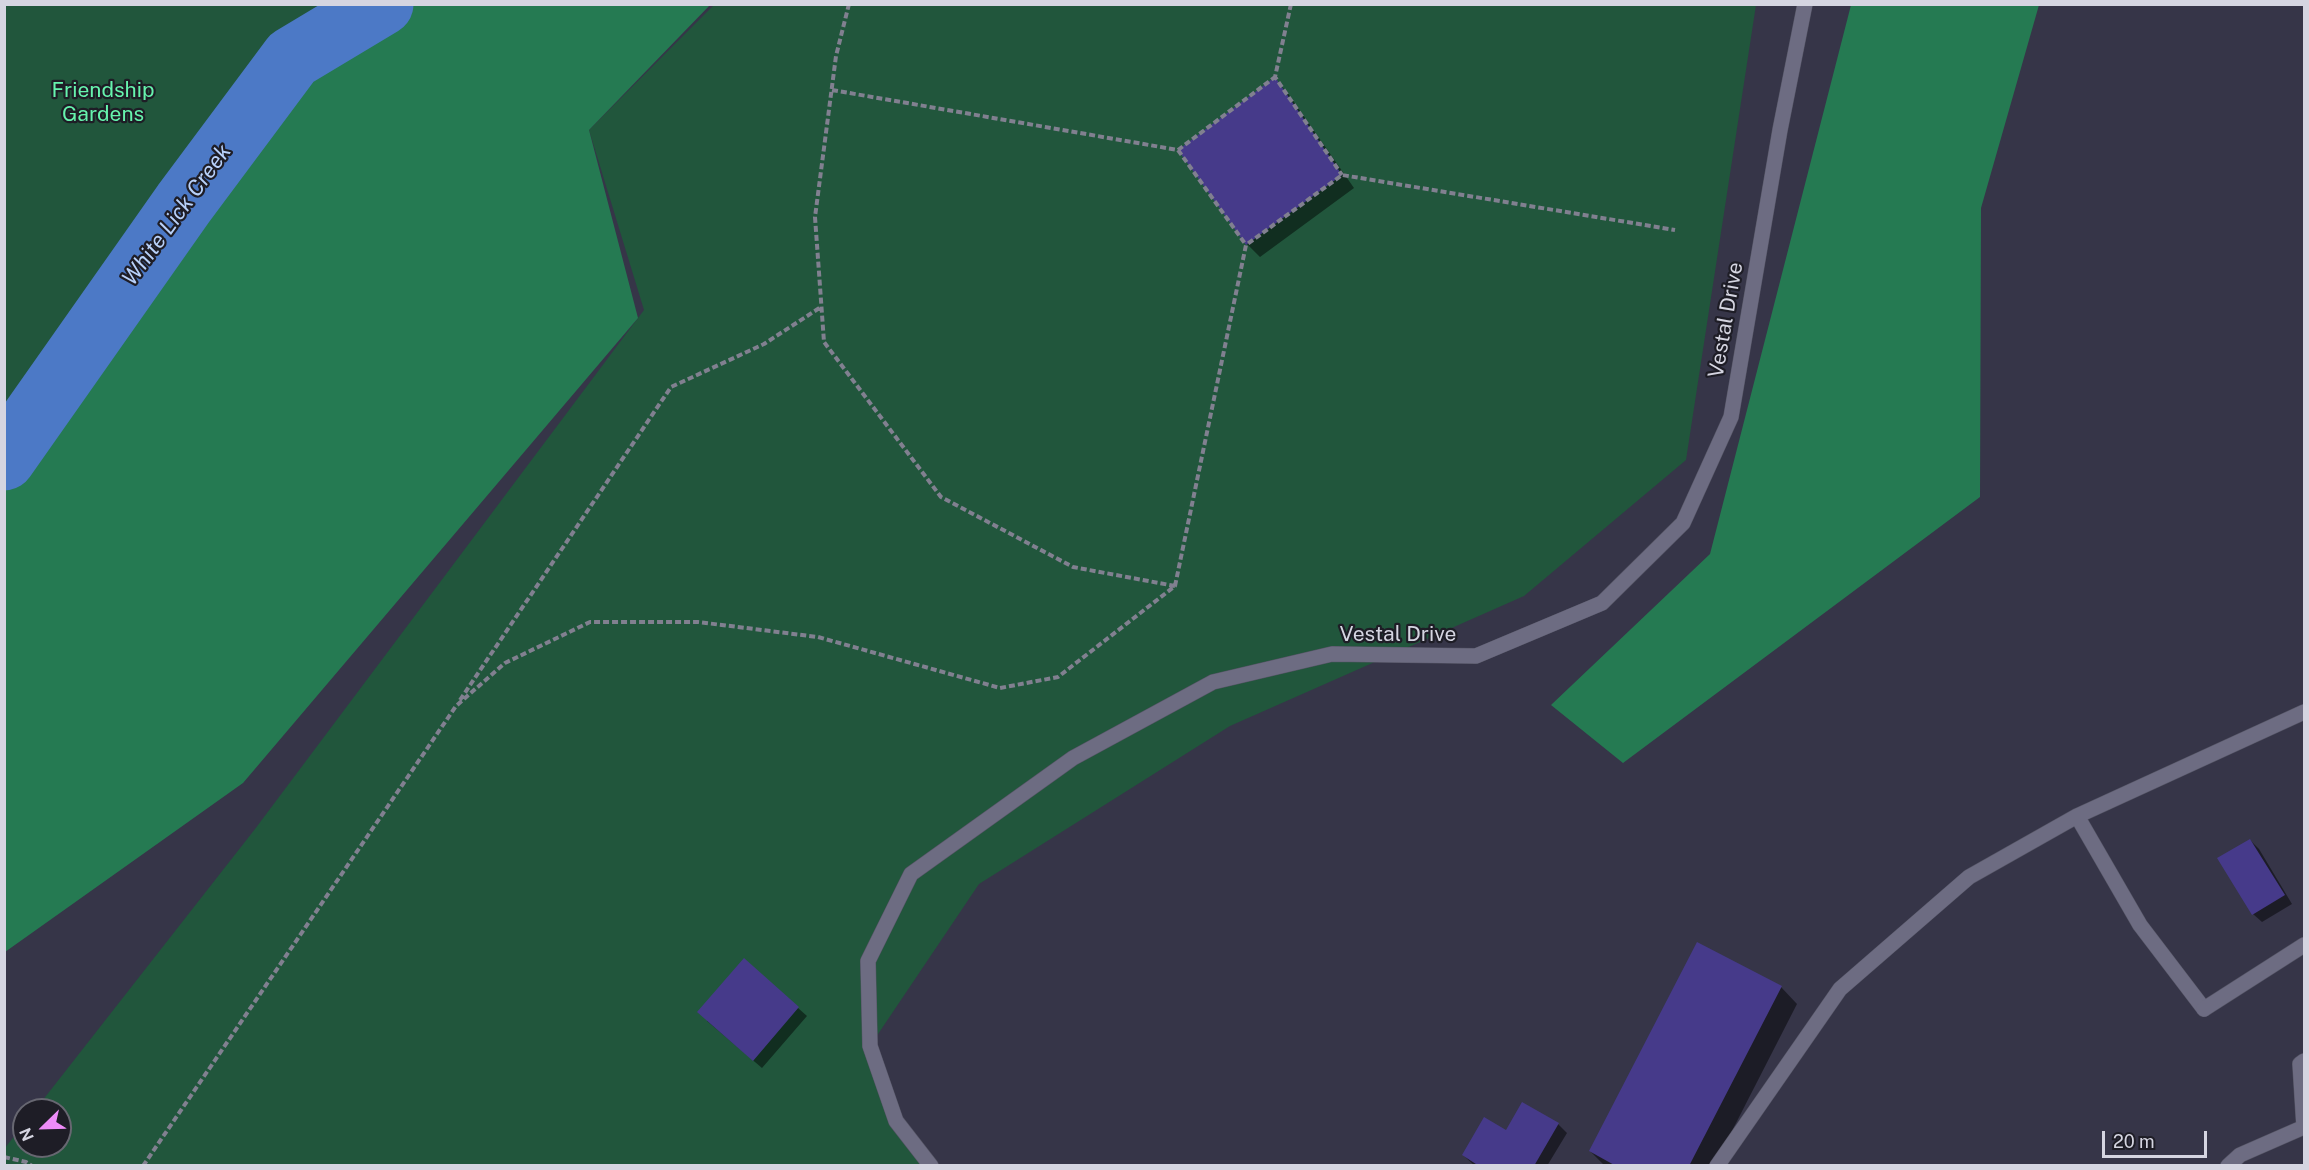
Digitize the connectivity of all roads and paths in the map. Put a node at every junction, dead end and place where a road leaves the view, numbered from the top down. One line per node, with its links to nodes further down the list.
1 (849, 4): 5 (path)
2 (1291, 4): 4 (path)
3 (1804, 4): 21 (street, Vestal Drive)
4 (1275, 77): 6 (path); 7 (path)
5 (832, 90): 6 (path); 10 (path)
6 (1178, 150): 9 (path)
7 (1342, 175): 8 (path); 9 (path)
8 (1675, 230)
9 (1246, 245): 11 (path)
10 (821, 307): 11 (path); 12 (path)
11 (1175, 586): 12 (path)
12 (456, 706): 20 (path)
13 (2304, 712): 14 (street)
14 (2077, 816): 15 (street); 22 (street)
15 (2304, 945)
16 (2304, 1061): 17 (street)
17 (2304, 1127): 23 (street)
18 (4, 1157): 19 (path)
19 (32, 1166)
20 (143, 1166)
21 (931, 1166)
22 (1717, 1166)
23 (2228, 1166)

